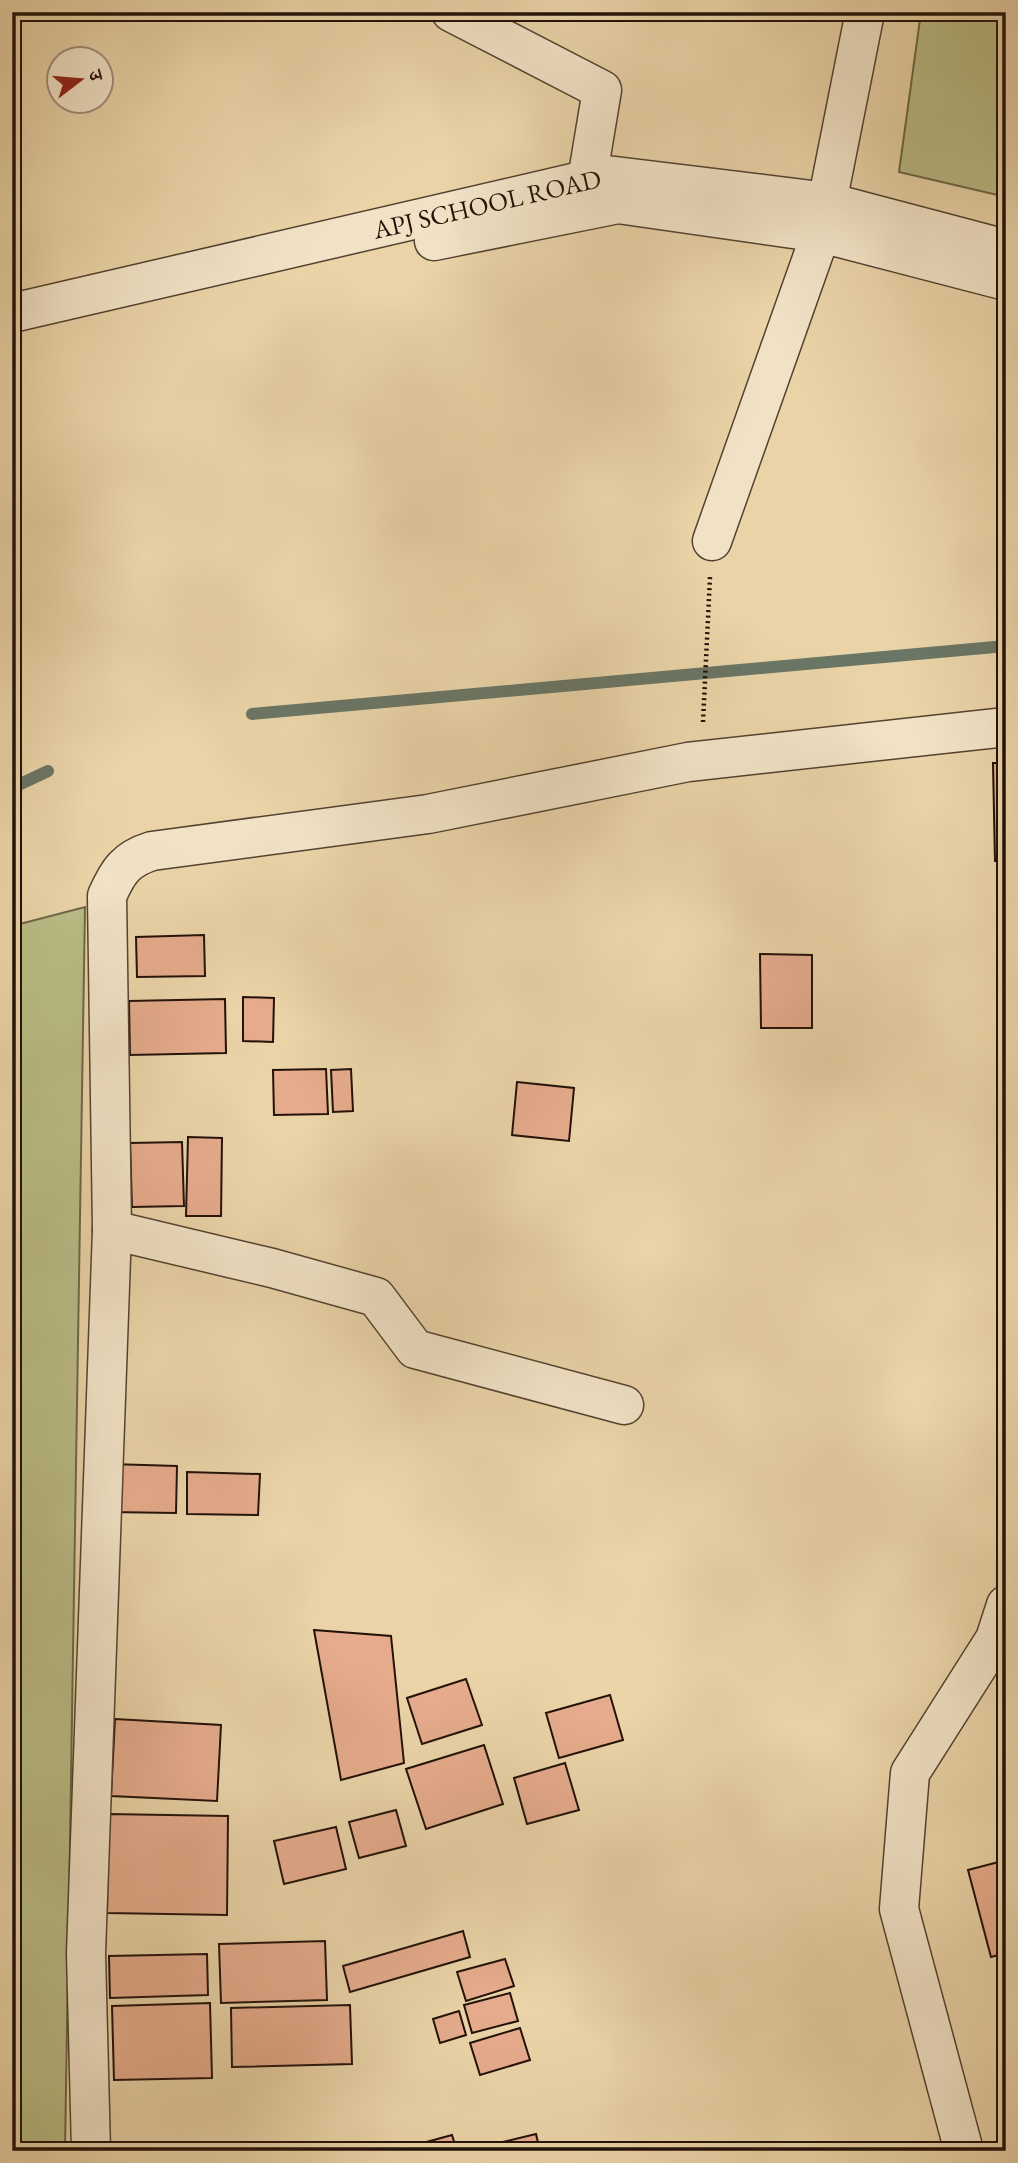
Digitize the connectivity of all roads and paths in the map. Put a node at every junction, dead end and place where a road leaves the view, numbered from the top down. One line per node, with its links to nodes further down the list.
1 (451, 12): 3 (street)
2 (865, 12): 4 (street)
3 (587, 180): 4 (street, APJ SCHOOL ROAD); 5 (street, APJ SCHOOL ROAD)
4 (825, 218): 5 (street); 6 (street, APJ SCHOOL ROAD); 7 (street); 9 (street)
5 (289, 249): 8 (street, APJ SCHOOL ROAD)
6 (1006, 249)
7 (1006, 281)
8 (12, 313)
9 (712, 541): 11 (path)
10 (1006, 727): 11 (street)
11 (701, 761): 12 (street)
12 (112, 1230): 13 (street); 15 (street)
13 (624, 1405)
14 (1006, 1605): 16 (street)
15 (91, 2151)
16 (964, 2151)

